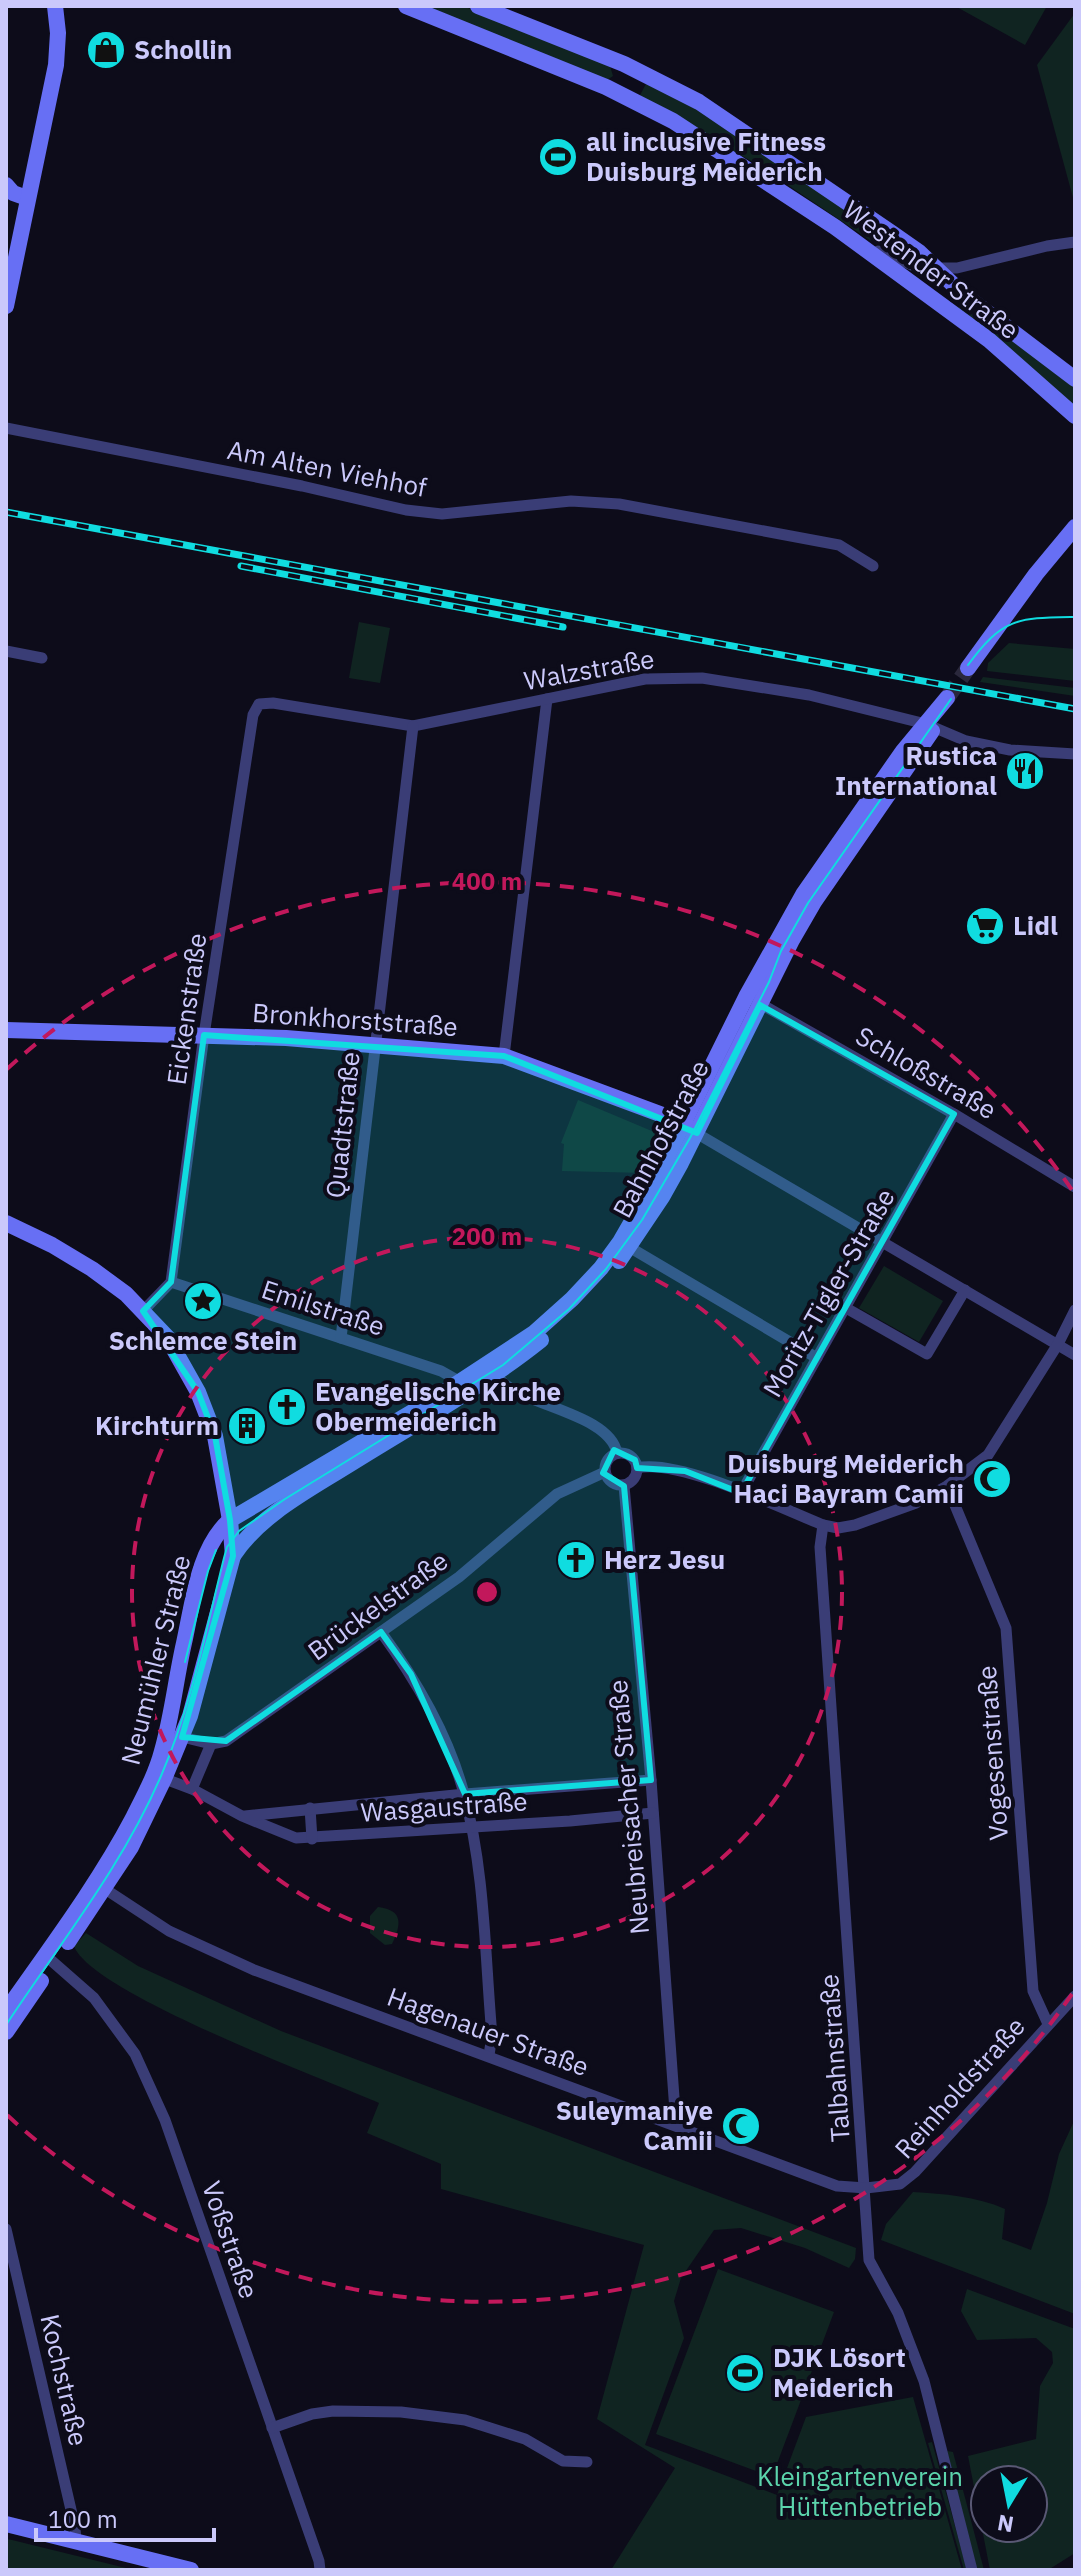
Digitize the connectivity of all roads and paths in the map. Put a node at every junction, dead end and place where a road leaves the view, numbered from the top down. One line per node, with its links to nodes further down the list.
1 (55, 6): 7 (main road)
2 (406, 6): 5 (main road, Westender Straße)
3 (478, 6): 4 (main road, Westender Straße)
4 (624, 64): 5 (main road); 10 (main road, Westender Straße)
5 (606, 87): 8 (main road, Westender Straße)
6 (6, 185): 7 (main road)
7 (27, 198): 12 (main road)
8 (835, 227): 10 (street); 14 (main road, Westender Straße)
9 (1075, 242): 11 (street)
10 (936, 268): 11 (main road, Westender Straße)
11 (954, 276): 13 (main road, Westender Straße)
12 (6, 306)
13 (1075, 379)
14 (1075, 416)
15 (6, 428): 17 (street, Am Alten Viehhof)
16 (1075, 527): 20 (main road)
17 (873, 566)
18 (6, 651): 19 (street)
19 (42, 658)
20 (968, 668)
21 (547, 699): 24 (street, Walzstraße); 25 (street, Walzstraße); 32 (street)
22 (946, 700): 25 (main road, Bahnhofstraße)
23 (259, 704): 24 (street, Walzstraße); 30 (street, Eickenstraße)
24 (413, 726): 31 (street, Quadtstraße)
25 (930, 726): 26 (street, Walzstraße); 27 (main road, Bahnhofstraße); 28 (main road, Bahnhofstraße)
26 (1075, 754)
27 (766, 960): 28 (street, Bahnhofstraße); 34 (main road, Bahnhofstraße)
28 (757, 1002): 33 (street, Schloßstraße); 34 (main road, Bahnhofstraße)
29 (6, 1030): 30 (main road, Bronkhorststraße)
30 (204, 1035): 31 (main road, Bronkhorststraße); 39 (street, Eickenstraße)
31 (374, 1044): 32 (main road, Bronkhorststraße); 44 (street, Quadtstraße)
32 (504, 1056): 34 (main road, Bronkhorststraße)
33 (954, 1114): 35 (street, Schloßstraße); 37 (street, Moritz-Tigler-Straße)
34 (689, 1129): 37 (street, Bronkhorststraße); 38 (main road, Bahnhofstraße)
35 (1075, 1187)
36 (6, 1223): 43 (main road)
37 (884, 1242): 40 (street, Bronkhorststraße); 41 (street, Moritz-Tigler-Straße)
38 (624, 1245): 47 (street); 48 (main road, Bahnhofstraße)
39 (171, 1282): 43 (street); 44 (street, Emilstraße)
40 (965, 1290): 41 (street); 45 (street, Bronkhorststraße)
41 (846, 1308): 47 (street, Moritz-Tigler-Straße)
42 (1075, 1310): 45 (street)
43 (143, 1311): 53 (main road)
44 (341, 1338): 49 (street, Emilstraße)
45 (1058, 1344): 46 (street, Bronkhorststraße); 55 (street)
46 (1075, 1355)
47 (817, 1358): 56 (street, Moritz-Tigler-Straße)
48 (493, 1369): 49 (main road, Bahnhofstraße); 50 (street)
49 (462, 1388): 57 (main road, Bahnhofstraße); 60 (main road, Bahnhofstraße)
50 (617, 1453): 51 (street); 52 (street)
51 (637, 1468): 54 (street); 56 (street)
52 (605, 1472): 54 (street); 61 (street, Brückelstraße)
53 (223, 1484): 57 (main road); 59 (main road)
54 (624, 1486): 65 (street, Neubreisacher Straße)
55 (947, 1486): 58 (street); 77 (street, Vogesenstraße)
56 (741, 1493): 58 (street)
57 (230, 1520): 59 (main road, Neumühler Straße); 60 (main road, Neumühler Straße)
58 (823, 1525): 81 (street, Talbahnstraße)
59 (210, 1545): 62 (main road, Neumühler Straße)
60 (233, 1556): 62 (main road, Neumühler Straße)
61 (381, 1632): 63 (street, Brückelstraße); 67 (street)
62 (174, 1735): 63 (street); 64 (main road, Neumühler Straße)
63 (211, 1744): 66 (street)
64 (159, 1777): 66 (street, Wasgaustraße); 73 (main road, Neumühler Straße); 74 (main road, Neumühler Straße)
65 (651, 1780): 67 (street, Wasgaustraße); 69 (street, Neubreisacher Straße)
66 (192, 1789): 70 (street, Wasgaustraße)
67 (465, 1794): 68 (street, Wasgaustraße); 71 (street)
68 (310, 1808): 70 (street, Wasgaustraße); 72 (street)
69 (653, 1813): 71 (street, Wasgaustraße); 80 (street, Neubreisacher Straße)
70 (242, 1816): 72 (street, Wasgaustraße)
71 (471, 1827): 72 (street, Wasgaustraße); 79 (street)
72 (312, 1839)
73 (105, 1889): 74 (main road, Neumühler Straße); 79 (street, Hagenauer Straße)
74 (50, 1958): 76 (main road, Neumühler Straße); 78 (main road, Neumühler Straße); 83 (street, Voßstraße)
75 (1075, 1996): 77 (street, Reinholdstraße)
76 (6, 2011)
77 (1048, 2024): 81 (street, Reinholdstraße)
78 (6, 2032)
79 (489, 2055): 80 (street, Hagenauer Straße)
80 (676, 2125): 81 (street, Hagenauer Straße)
81 (866, 2188): 89 (street, Talbahnstraße)
82 (6, 2229): 86 (street, Kochstraße)
83 (272, 2428): 84 (street); 88 (street, Voßstraße)
84 (587, 2462)
85 (6, 2524): 86 (main road)
86 (76, 2542): 87 (main road)
87 (191, 2570)
88 (320, 2570)
89 (972, 2570)

